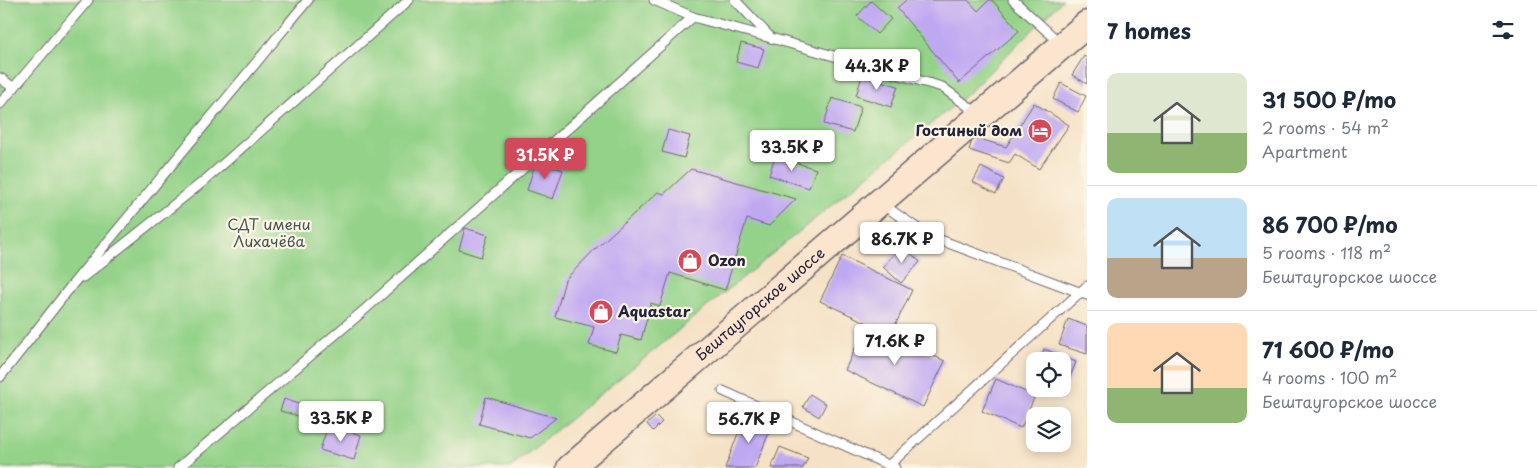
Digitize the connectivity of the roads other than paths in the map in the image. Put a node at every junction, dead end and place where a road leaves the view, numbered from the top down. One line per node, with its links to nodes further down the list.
1 (88, 0): 12 (lane)
2 (308, 0): 16 (lane)
3 (409, 0): 16 (lane)
4 (654, 0): 7 (lane)
5 (735, 0): 9 (lane)
6 (1013, 0): 10 (lane)
7 (693, 17): 9 (lane); 21 (lane)
8 (1087, 24): 10 (main road, Бештаугорское шоссе)
9 (771, 38): 14 (lane)
10 (1063, 46): 14 (main road, Бештаугорское шоссе)
11 (0, 78): 12 (lane)
12 (14, 88): 13 (lane)
13 (0, 104)
14 (980, 115): 15 (main road, Бештаугорское шоссе)
15 (880, 202): 17 (lane); 22 (main road, Бештаугорское шоссе)
16 (72, 285): 18 (lane)
17 (1085, 291): 20 (lane)
18 (0, 376)
19 (723, 392): 20 (lane)
20 (892, 467)
21 (178, 468)
22 (570, 468)

